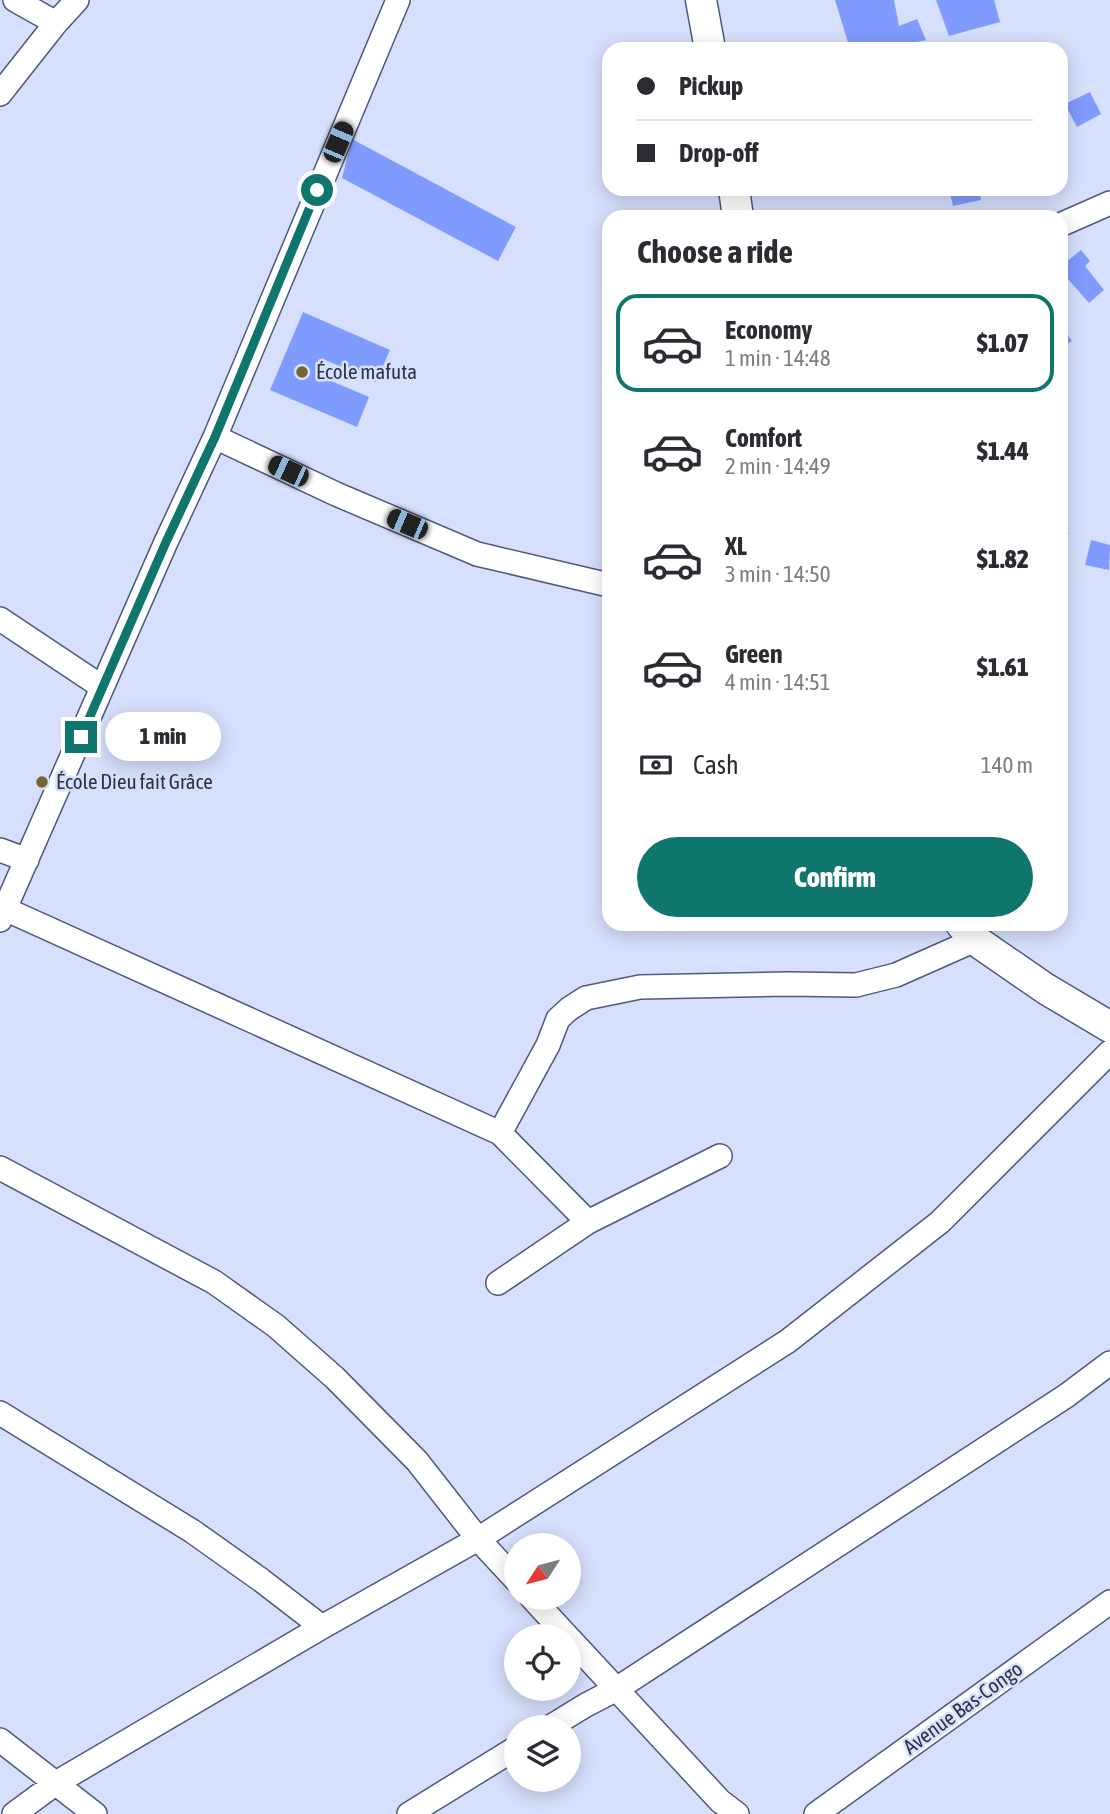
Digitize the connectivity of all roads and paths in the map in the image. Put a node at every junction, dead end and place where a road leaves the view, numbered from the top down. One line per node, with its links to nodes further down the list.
1 (15, 0): 5 (street)
2 (77, 0): 5 (street)
3 (398, 0): 10 (street)
4 (701, 0): 6 (street)
5 (56, 23): 7 (street)
6 (708, 42)
7 (0, 94)
8 (1110, 203): 9 (street)
9 (1068, 221)
10 (215, 437): 11 (street); 13 (street)
11 (602, 583)
12 (0, 619): 13 (street)
13 (102, 687): 15 (street)
14 (0, 850): 15 (street)
15 (27, 860): 16 (street)
16 (3, 915): 20 (street)
17 (968, 932): 18 (street); 20 (street)
18 (1110, 1027)
19 (1110, 1052): 27 (street)
20 (500, 1133): 23 (street)
21 (720, 1156): 23 (street)
22 (0, 1168): 27 (street)
23 (588, 1222): 24 (street)
24 (498, 1283)
25 (1110, 1363): 34 (street)
26 (0, 1413): 32 (street)
27 (478, 1539): 28 (street); 32 (street)
28 (504, 1567)
29 (1110, 1602): 43 (street, Avenue Bas-Congo)
30 (543, 1610): 31 (street)
31 (556, 1624)
32 (322, 1627): 38 (street)
33 (581, 1652): 34 (street)
34 (615, 1690): 35 (street); 42 (street)
35 (571, 1715)
36 (0, 1740): 38 (street)
37 (504, 1755): 41 (street)
38 (56, 1783): 39 (street); 40 (street)
39 (14, 1814)
40 (95, 1814)
41 (409, 1814)
42 (737, 1814)
43 (816, 1814)

